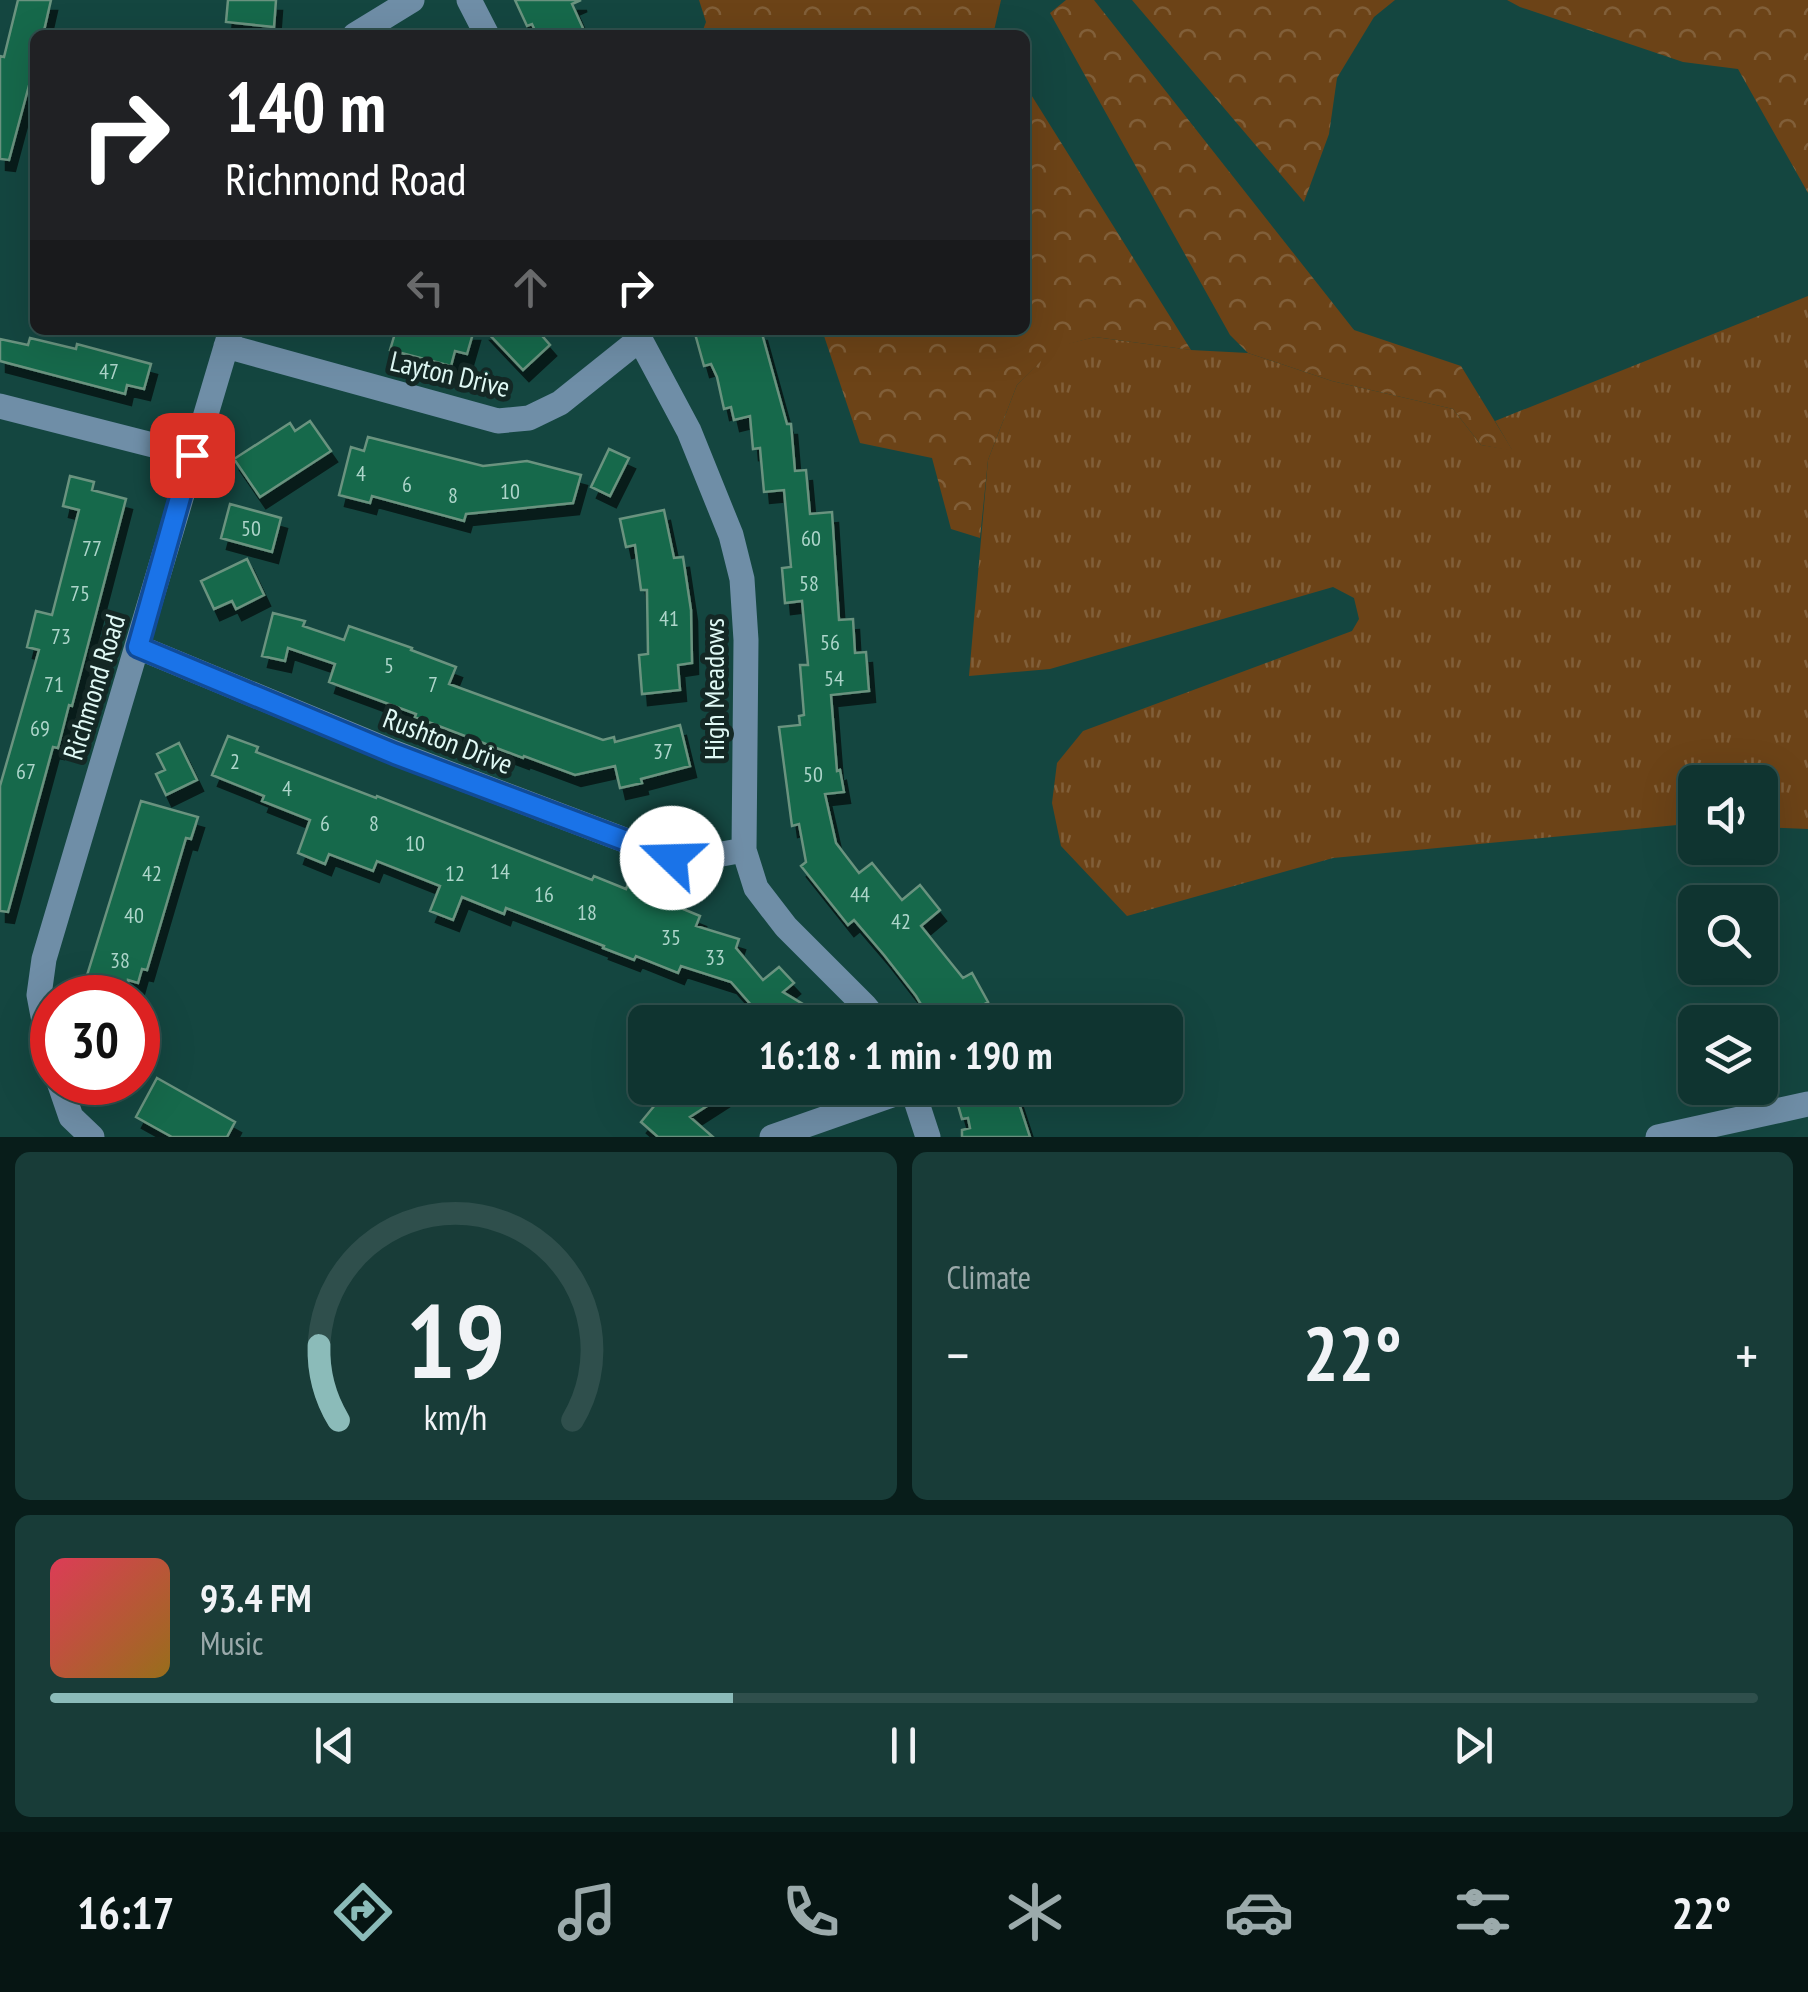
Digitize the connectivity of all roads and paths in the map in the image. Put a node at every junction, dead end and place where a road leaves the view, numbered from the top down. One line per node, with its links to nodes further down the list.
1 (412, 0): 3 (street)
2 (470, 0): 4 (street)
3 (362, 30)
4 (485, 30)
5 (638, 335): 6 (street, Layton Drive); 10 (street, High Meadows)
6 (228, 338): 8 (street, Richmond Road)
7 (0, 406): 8 (street)
8 (192, 455): 9 (street, Richmond Road)
9 (138, 647): 10 (street, Rushton Drive); 11 (street, Richmond Road)
10 (744, 850): 12 (street, High Meadows)
11 (42, 975)
12 (864, 1005)
13 (1808, 1104): 20 (street)
14 (67, 1105): 17 (street)
15 (863, 1105): 18 (street)
16 (918, 1105): 19 (street)
17 (92, 1137)
18 (772, 1137)
19 (928, 1137)
20 (1658, 1137)

